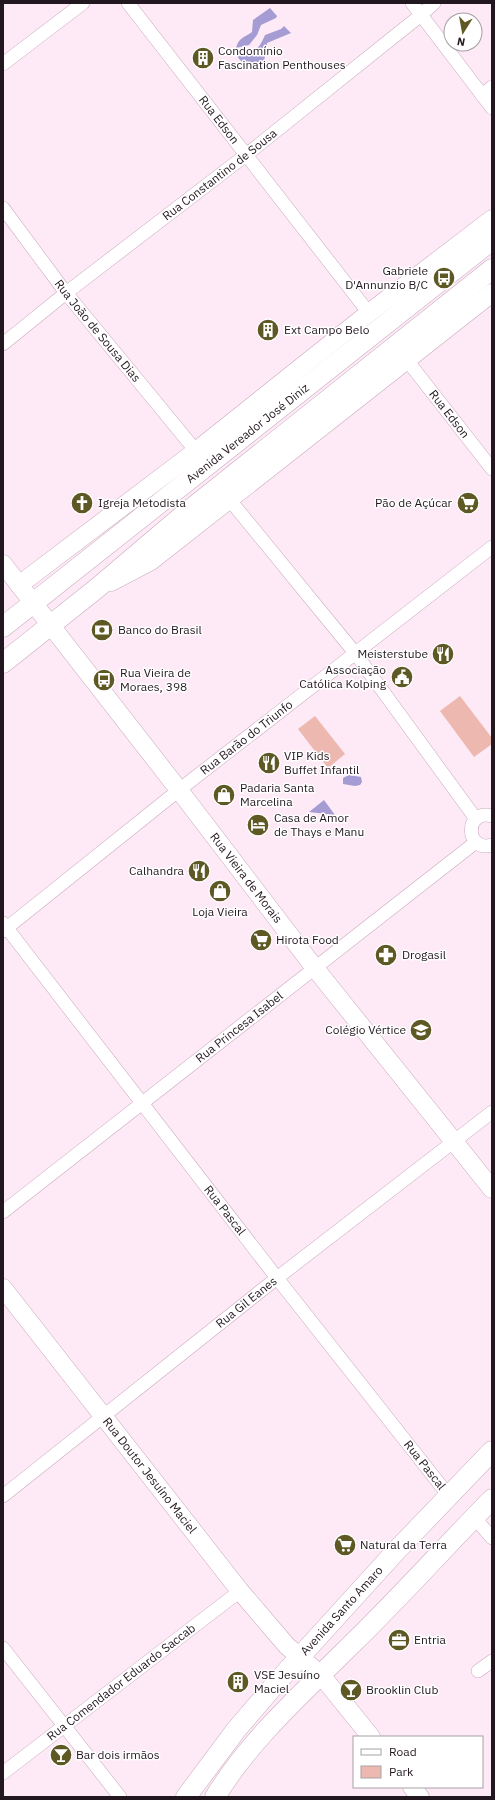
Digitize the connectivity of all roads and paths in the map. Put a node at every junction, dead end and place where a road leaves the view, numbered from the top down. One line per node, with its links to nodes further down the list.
1 (83, 3): 6 (street)
2 (128, 3): 9 (street, Rua Edson)
3 (412, 3): 5 (street)
4 (434, 3): 5 (street, Rua Constantino de Sousa)
5 (421, 15): 7 (street); 9 (street, Rua Constantino de Sousa)
6 (3, 64)
7 (487, 91): 8 (street)
8 (492, 108)
9 (246, 154): 14 (street, Rua Constantino de Sousa); 16 (street, Rua Edson)
10 (3, 208): 14 (street, Rua João de Sousa Dias)
11 (492, 219): 16 (street, Avenida Vereador José Diniz)
12 (492, 240): 26 (main road, Avenida Vereador José Diniz)
13 (492, 269): 25 (main road, Avenida Vereador José Diniz)
14 (66, 293): 17 (street, Rua Constantino de Sousa); 19 (street, Rua João de Sousa Dias)
15 (492, 293): 18 (street, Avenida Vereador José Diniz)
16 (370, 312): 19 (street, Avenida Vereador José Diniz)
17 (3, 344)
18 (406, 359): 20 (street, Rua Edson); 21 (street, Avenida Vereador José Diniz)
19 (196, 451): 24 (street, Avenida Vereador José Diniz)
20 (492, 469)
21 (229, 499): 25 (street, Avenida Vereador José Diniz); 29 (street)
22 (492, 548): 29 (street, Rua Barão do Triunfo)
23 (3, 564): 24 (street, Rua Vieira de Morais)
24 (19, 585): 26 (street, Rua Vieira de Morais)
25 (96, 589): 27 (main road, Avenida Vereador José Diniz)
26 (34, 604): 27 (street, Rua Vieira de Morais); 28 (main road, Avenida Vereador José Diniz)
27 (50, 626): 30 (main road, Avenida Vereador José Diniz); 31 (street, Rua Vieira de Morais)
28 (3, 627)
29 (355, 653): 31 (street, Rua Barão do Triunfo); 33 (street)
30 (3, 663)
31 (179, 790): 36 (street, Rua Barão do Triunfo); 37 (street, Rua Vieira de Morais)
32 (492, 816): 33 (street)
33 (476, 819): 34 (street)
34 (476, 842): 35 (street); 37 (street, Rua Princesa Isabel)
35 (492, 845)
36 (4, 928): 38 (street, Rua Pascal)
37 (314, 967): 38 (street, Rua Princesa Isabel); 40 (street, Rua Vieira de Morais)
38 (142, 1103): 42 (street, Rua Princesa Isabel); 43 (street, Rua Pascal)
39 (492, 1112): 40 (street, Rua Gil Eanes)
40 (454, 1142): 41 (street, Rua Vieira de Morais); 43 (street, Rua Gil Eanes)
41 (492, 1189)
42 (3, 1212)
43 (277, 1278): 45 (street, Rua Gil Eanes); 48 (street, Rua Pascal)
44 (3, 1288): 45 (street, Rua Doutor Jesuíno Maciel)
45 (103, 1417): 47 (street, Rua Gil Eanes); 52 (street, Rua Doutor Jesuíno Maciel)
46 (492, 1451): 48 (main road, Avenida Santo Amaro)
47 (3, 1496)
48 (449, 1496): 55 (main road, Avenida Santo Amaro)
49 (492, 1499): 50 (main road)
50 (474, 1517): 51 (street); 57 (main road)
51 (492, 1538)
52 (240, 1591): 55 (street, Rua Doutor Jesuíno Maciel); 58 (street, Rua Comendador Eduardo Saccab)
53 (3, 1648): 58 (street)
54 (492, 1661): 56 (street)
55 (291, 1665): 57 (street, Rua Doutor Jesuíno Maciel); 63 (main road, Avenida Santo Amaro)
56 (478, 1671)
57 (321, 1675): 59 (street, Rua Doutor Jesuíno Maciel); 64 (main road)
58 (64, 1727): 60 (street, Rua Comendador Eduardo Saccab); 62 (street)
59 (370, 1736)
60 (3, 1773)
61 (413, 1788): 65 (street)
62 (120, 1797)
63 (186, 1797)
64 (215, 1797)
65 (420, 1797)

